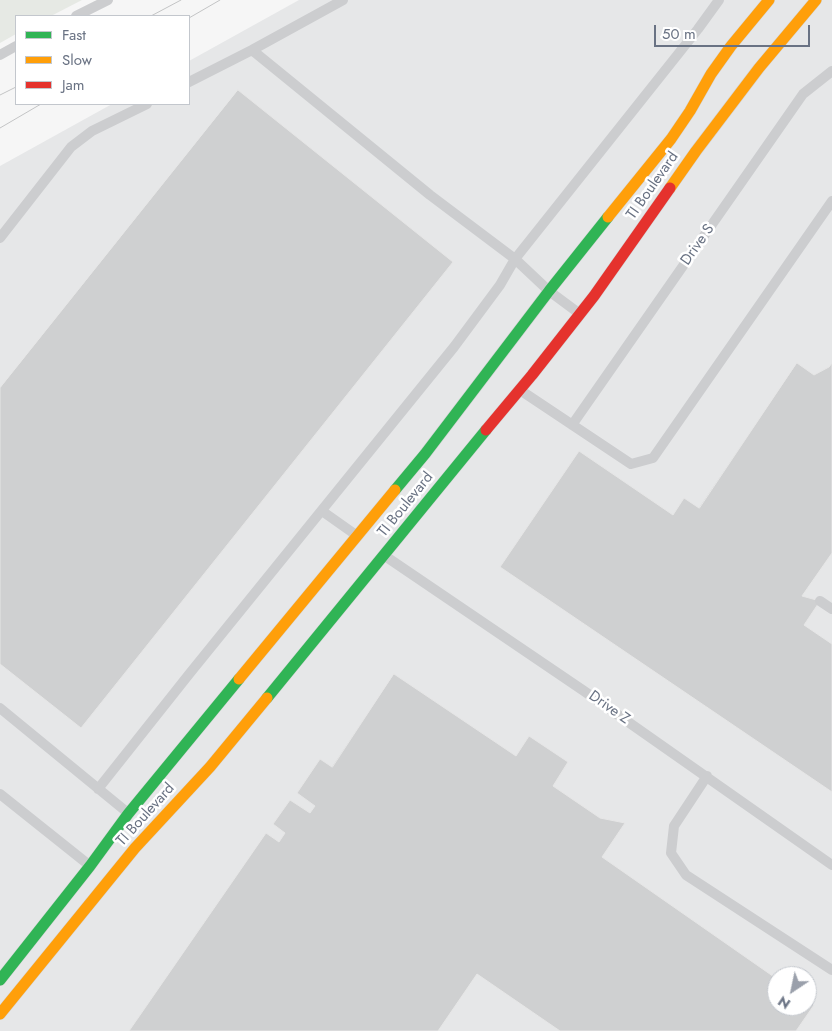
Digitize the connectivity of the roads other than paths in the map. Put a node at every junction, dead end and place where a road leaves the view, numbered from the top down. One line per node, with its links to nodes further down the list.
1 (108, 0): 6 (lane)
2 (343, 0): 8 (lane)
3 (719, 0): 15 (lane)
4 (769, 0): 16 (street, TI Boulevard)
5 (816, 0): 17 (street, TI Boulevard)
6 (78, 15)
7 (15, 47): 9 (lane)
8 (252, 50): 11 (lane); 15 (lane)
9 (0, 55)
10 (832, 71): 19 (lane, Drive S)
11 (190, 81)
12 (145, 105): 14 (lane)
13 (832, 202): 19 (lane)
14 (0, 238)
15 (516, 259): 16 (lane); 20 (lane)
16 (550, 290): 17 (lane); 21 (street, TI Boulevard)
17 (581, 314): 18 (street, TI Boulevard)
18 (520, 390): 19 (lane); 22 (street, TI Boulevard)
19 (572, 425)
20 (322, 511): 21 (lane); 27 (lane)
21 (360, 538): 29 (street, TI Boulevard)
22 (380, 553): 26 (lane, Drive Z); 34 (street, TI Boulevard)
23 (820, 601): 24 (lane)
24 (832, 609)
25 (0, 708): 27 (lane)
26 (707, 776): 30 (lane, Drive Z); 32 (lane)
27 (98, 789): 29 (lane)
28 (0, 794): 31 (lane)
29 (128, 814): 31 (street, TI Boulevard)
30 (832, 865)
31 (90, 866): 33 (street, TI Boulevard)
32 (832, 970)
33 (0, 980)
34 (0, 1014)

